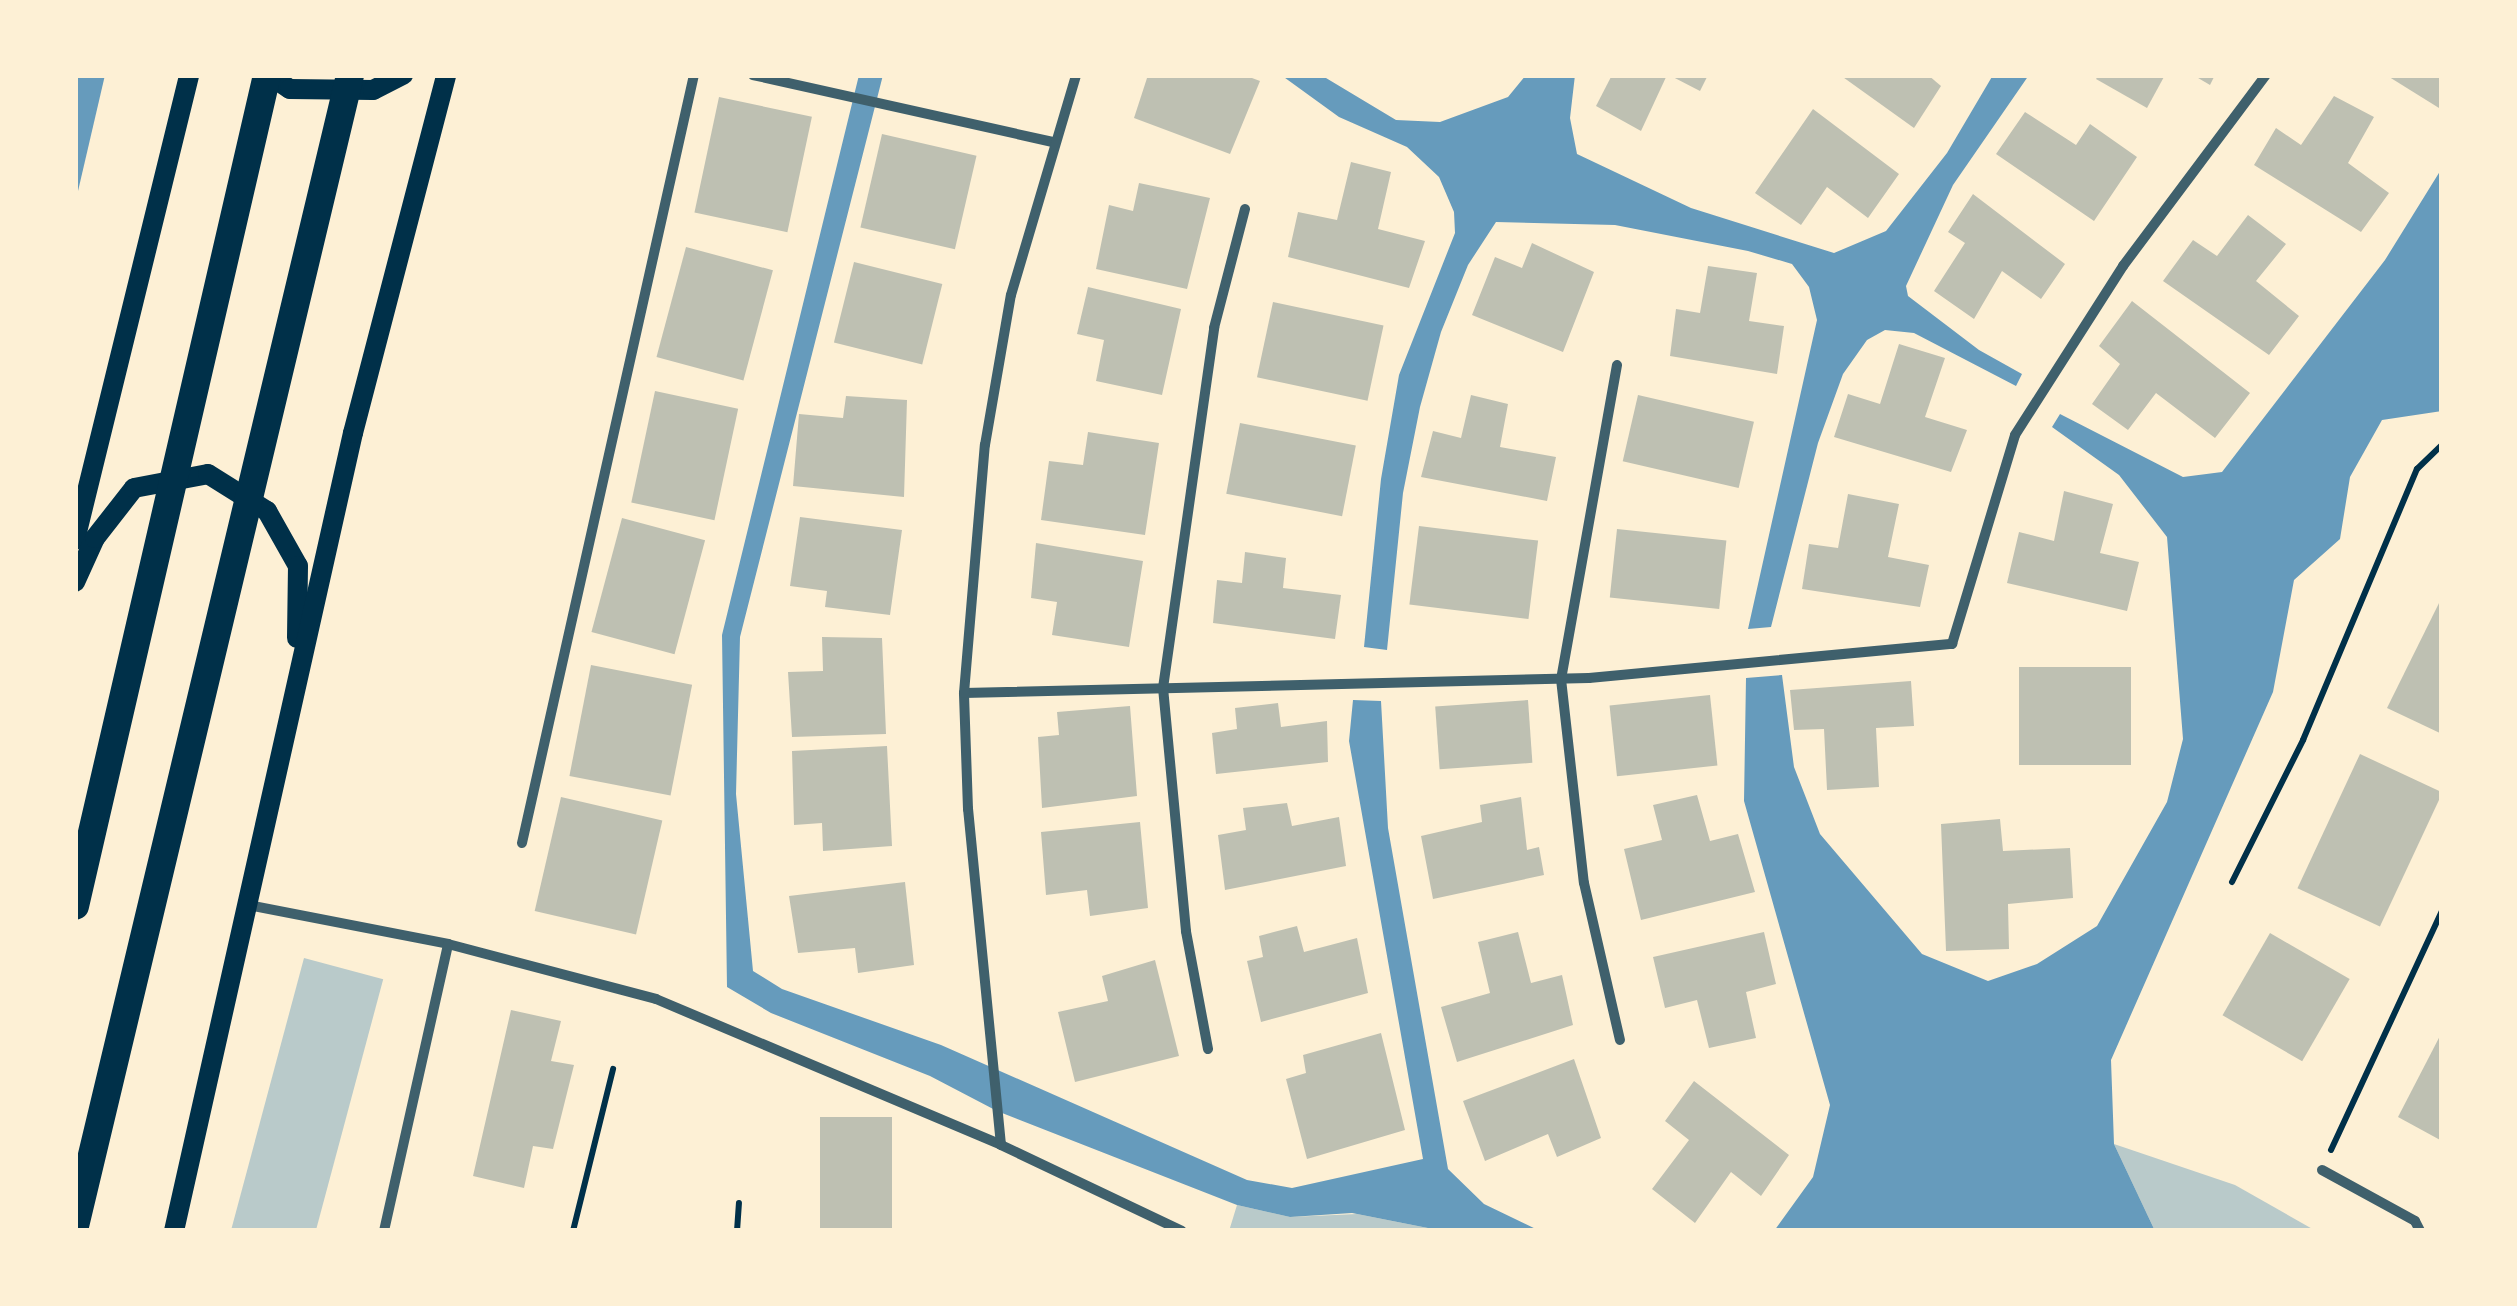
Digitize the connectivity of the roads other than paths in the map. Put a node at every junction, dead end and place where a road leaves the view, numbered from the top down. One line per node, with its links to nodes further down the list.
1 (188, 75): 13 (main road)
2 (268, 75): 4 (main road); 21 (highway)
3 (350, 75): 27 (highway)
4 (403, 75)
5 (446, 75): 16 (main road)
6 (694, 75): 19 (street)
7 (753, 75): 10 (street)
8 (1076, 75): 10 (street)
9 (2266, 75): 15 (street)
10 (1052, 142): 18 (street)
11 (1245, 209): 17 (street)
12 (1617, 365): 15 (street)
13 (75, 540)
14 (75, 582): 16 (main road)
15 (1561, 679): 17 (street); 23 (street)
16 (297, 680): 20 (main road)
17 (1163, 688): 18 (street); 24 (street)
18 (964, 693): 25 (street)
19 (522, 844)
20 (248, 905): 22 (street); 28 (main road)
21 (75, 906)
22 (448, 944): 25 (street); 29 (street)
23 (1620, 1040)
24 (1208, 1049)
25 (1001, 1146): 30 (street)
26 (2322, 1170): 31 (street)
27 (75, 1226)
28 (174, 1231)
29 (384, 1231)
30 (1182, 1231)
31 (2420, 1231)

